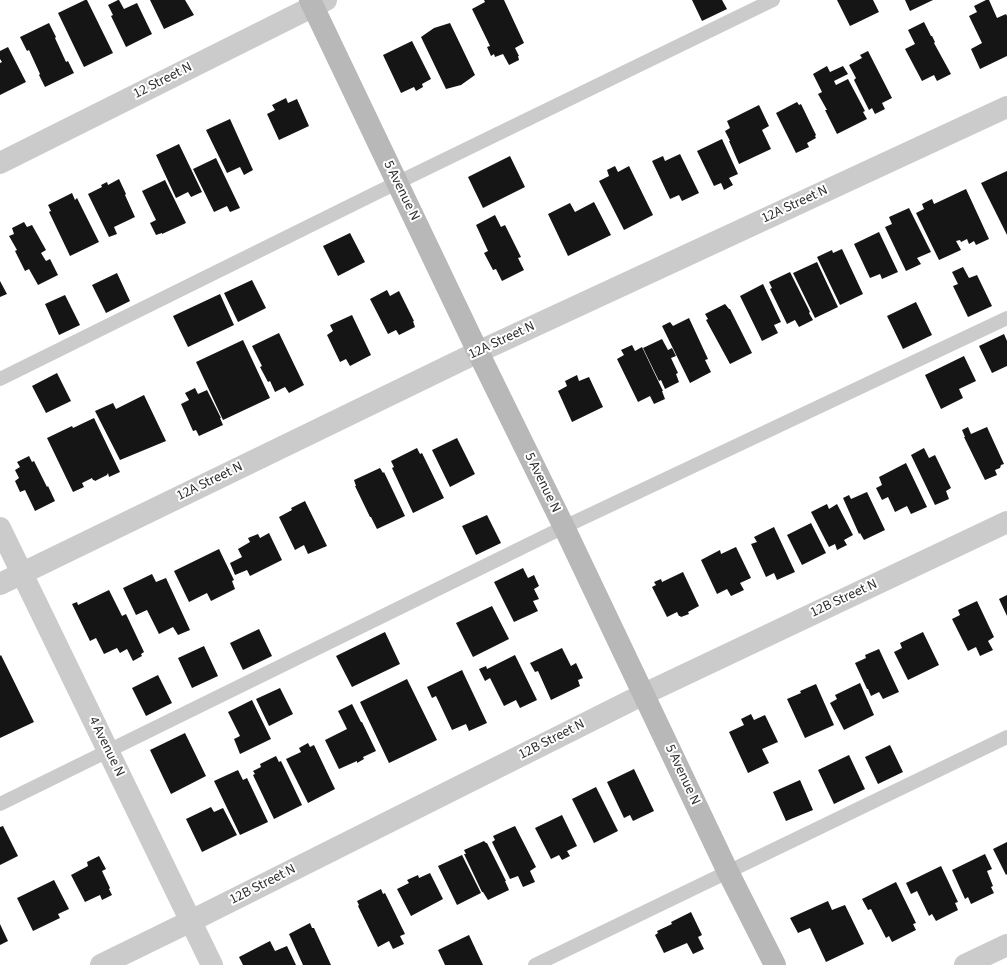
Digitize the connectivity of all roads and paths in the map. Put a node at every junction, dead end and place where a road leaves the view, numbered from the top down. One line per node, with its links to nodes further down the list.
1 (774, 0): 5 (lane)
2 (316, 2): 4 (street, 12 Street N); 5 (main road, 5 Avenue N)
3 (1007, 107): 7 (street, 12A Street N)
4 (0, 164)
5 (396, 182): 7 (main road, 5 Avenue N); 8 (lane)
6 (1007, 318): 10 (lane)
7 (478, 352): 10 (main road, 5 Avenue N); 12 (street, 12A Street N)
8 (0, 379)
9 (1007, 522): 14 (street, 12B Street N)
10 (564, 527): 14 (main road, 5 Avenue N); 16 (lane)
11 (0, 528): 12 (street, 4 Avenue N)
12 (22, 573): 13 (street, 12A Street N); 16 (street, 4 Avenue N)
13 (0, 584)
14 (644, 694): 18 (main road, 5 Avenue N); 19 (street, 12B Street N)
15 (1007, 737): 18 (lane)
16 (108, 750): 17 (lane); 19 (street, 4 Avenue N)
17 (0, 804)
18 (728, 872): 23 (lane); 24 (main road, 5 Avenue N)
19 (191, 921): 21 (street, 12B Street N); 22 (street, 4 Avenue N)
20 (1007, 945): 25 (street)
21 (101, 965)
22 (212, 965)
23 (535, 965)
24 (775, 965)
25 (965, 965)

